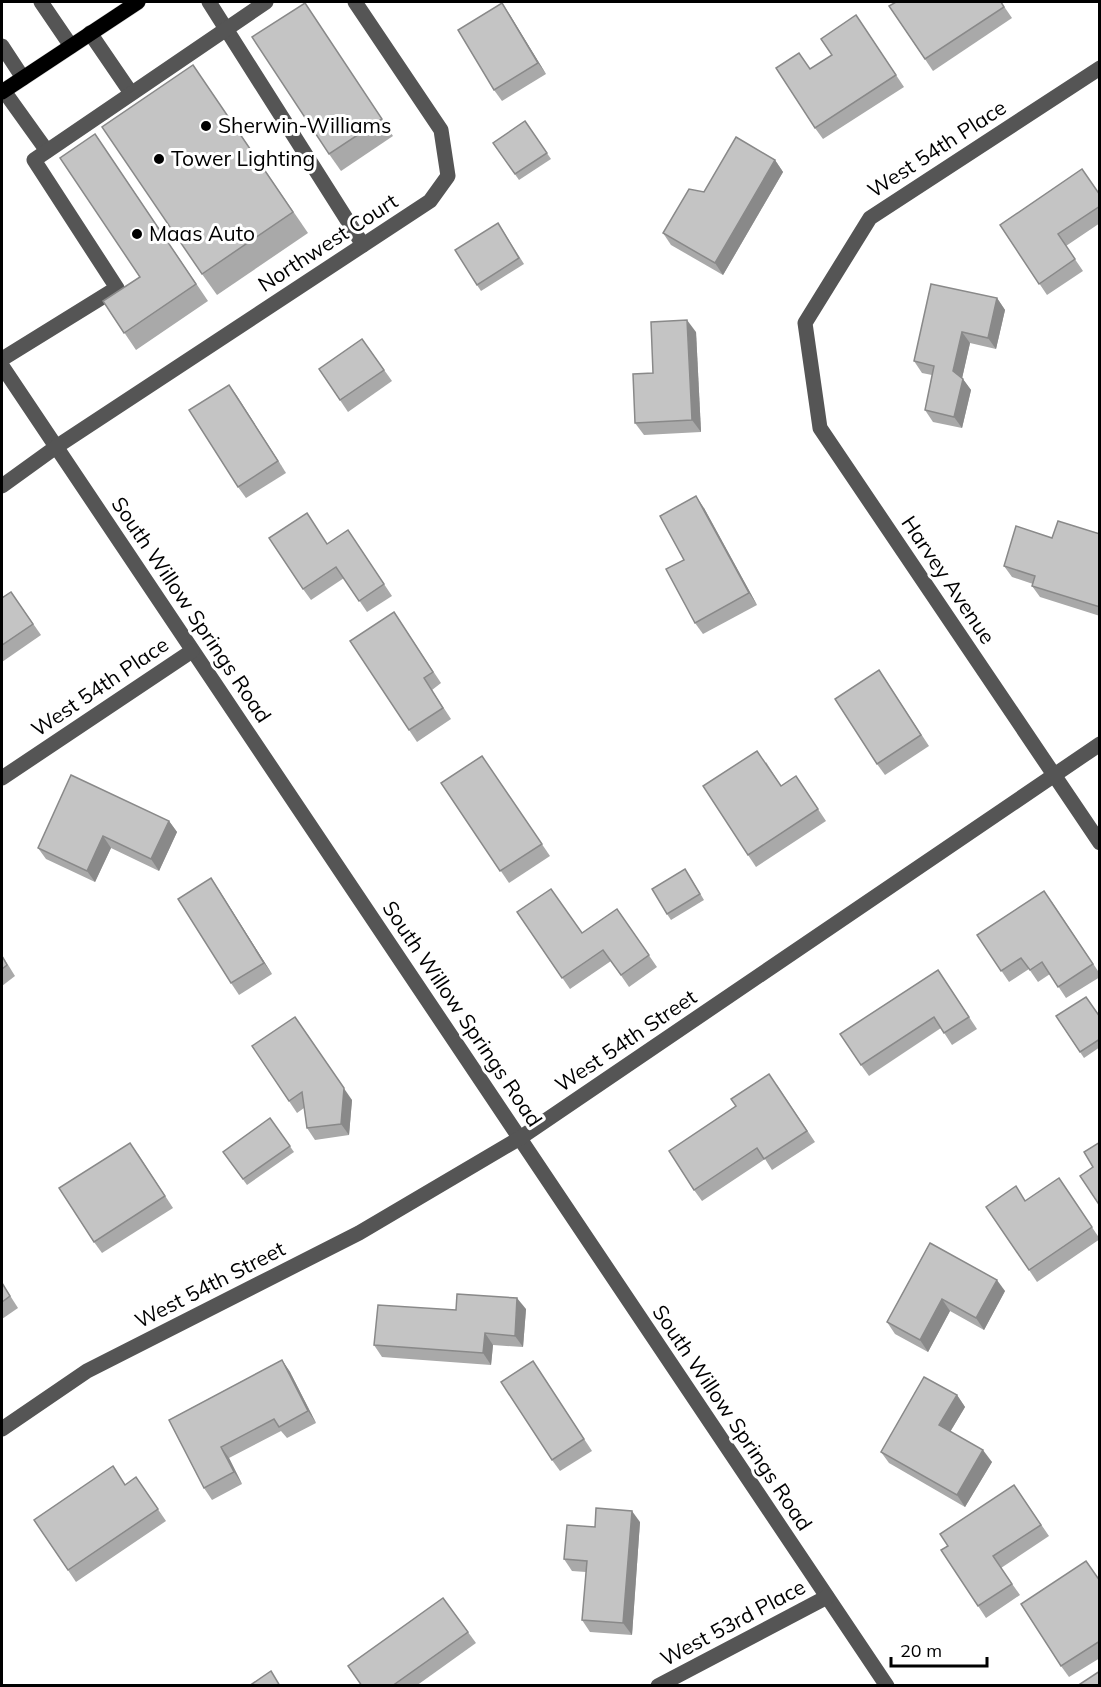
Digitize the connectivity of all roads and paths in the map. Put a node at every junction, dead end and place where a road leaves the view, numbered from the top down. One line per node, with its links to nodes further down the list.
1 (41, 2): 9 (street)
2 (138, 2): 7 (main road)
3 (209, 2): 6 (street)
4 (266, 2): 6 (street)
5 (355, 2): 15 (street, Northwest Court)
6 (226, 29): 13 (street); 15 (street)
7 (90, 33): 9 (main road); 13 (street)
8 (2, 46): 11 (street)
9 (71, 46): 11 (main road)
10 (1100, 68): 16 (street, West 54th Place)
11 (23, 78): 12 (main road)
12 (3, 92): 14 (street)
13 (131, 93): 14 (street)
14 (47, 151): 17 (street)
15 (363, 245): 19 (street, Northwest Court)
16 (805, 323): 23 (street, Harvey Avenue)
17 (2, 359)
18 (4, 374): 19 (street, South Willow Springs Road)
19 (56, 447): 20 (street, Northwest Court); 21 (street, South Willow Springs Road)
20 (2, 486)
21 (192, 651): 24 (street, West 54th Place); 26 (street, South Willow Springs Road)
22 (1100, 744): 23 (street, West 54th Street)
23 (1055, 774): 25 (street, Harvey Avenue); 26 (street, West 54th Street)
24 (2, 778)
25 (1100, 843)
26 (520, 1138): 27 (street, West 54th Street); 28 (street, South Willow Springs Road)
27 (2, 1429)
28 (827, 1597): 29 (street, West 53rd Place); 30 (street, South Willow Springs Road)
29 (658, 1686)
30 (887, 1686)

